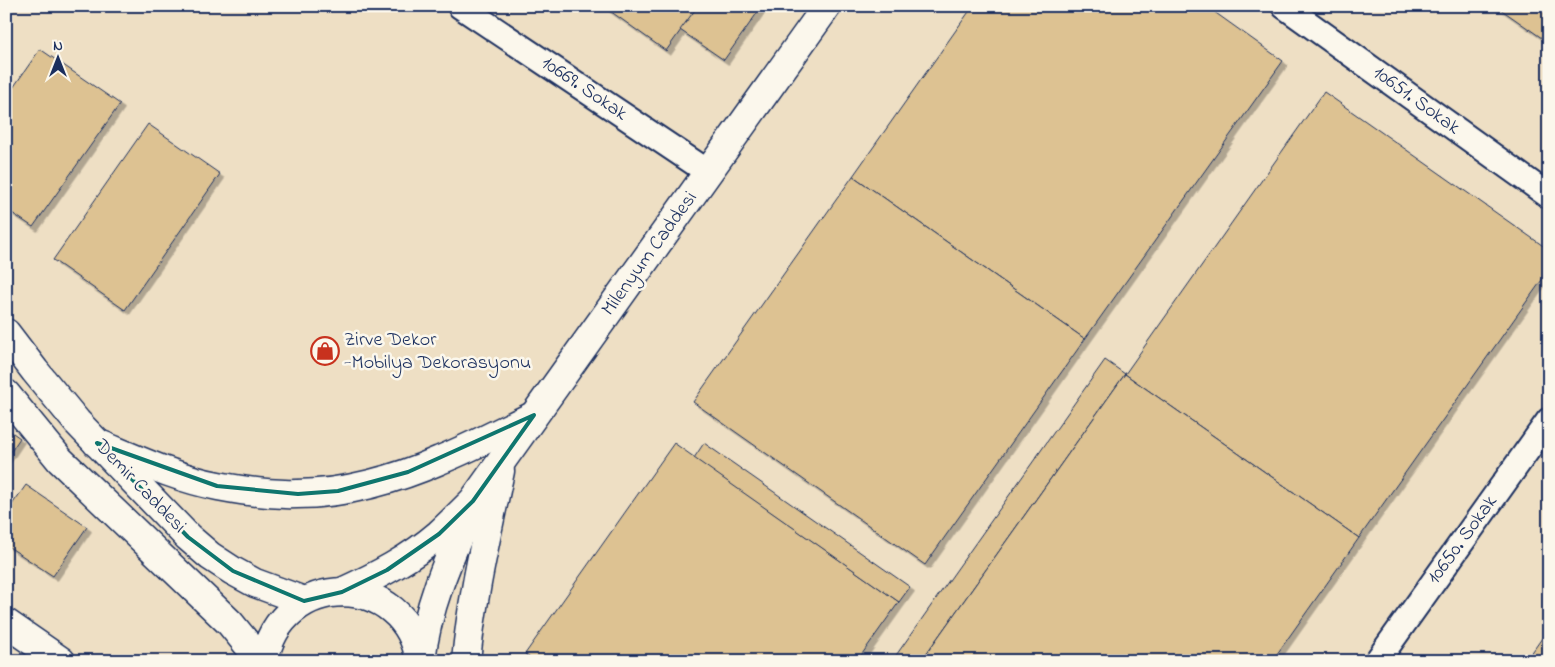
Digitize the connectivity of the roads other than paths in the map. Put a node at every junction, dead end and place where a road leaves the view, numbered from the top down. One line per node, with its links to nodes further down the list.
1 (460, 6): 4 (street, 10669. Sokak)
2 (827, 6): 4 (street, Milenyum Caddesi)
3 (1284, 6): 5 (street, 10651. Sokak)
4 (708, 172): 8 (street, Milenyum Caddesi)
5 (1549, 196)
6 (6, 333): 10 (street, Demir Caddesi)
7 (6, 394): 17 (street, Demir Caddesi)
8 (534, 416): 10 (street); 11 (street, Milenyum Caddesi)
9 (1549, 420): 20 (street, 10650. Sokak)
10 (97, 444): 14 (street, Demir Caddesi)
11 (503, 459): 12 (street, Milenyum Caddesi); 19 (street)
12 (473, 501): 13 (street, Milenyum Caddesi); 18 (street, Milenyum Caddesi)
13 (342, 592): 14 (street); 18 (street)
14 (304, 601): 17 (street)
15 (6, 622): 16 (street)
16 (61, 661)
17 (263, 661)
18 (420, 661)
19 (466, 661)
20 (1377, 661)

